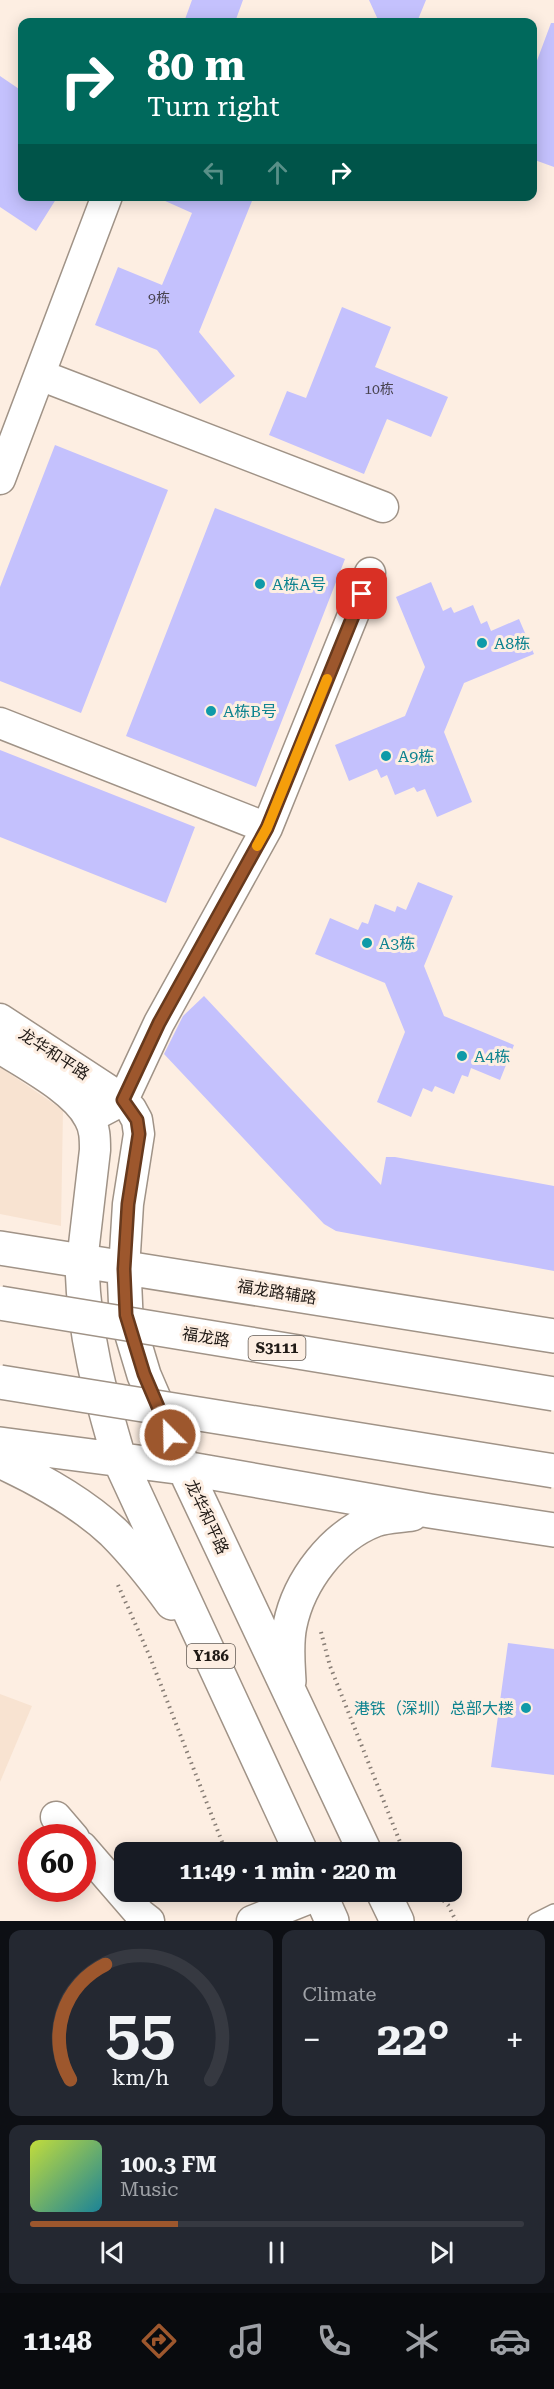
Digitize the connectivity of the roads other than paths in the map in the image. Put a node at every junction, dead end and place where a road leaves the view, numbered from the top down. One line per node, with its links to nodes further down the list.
1 (104, 201): 2 (street)
2 (40, 375): 3 (street); 4 (street)
3 (0, 479)
4 (383, 507)
5 (370, 573): 7 (street)
6 (0, 723): 7 (street)
7 (267, 828): 10 (street)
8 (0, 1019): 10 (street, 龙华和平路)
9 (0, 1048): 11 (street, 龙华和平路)
10 (123, 1100): 11 (street); 14 (street, 龙华和平路)
11 (89, 1118): 13 (street)
12 (0, 1248): 13 (main road, 福龙路辅路)
13 (82, 1262): 14 (main road, 福龙路辅路); 21 (main road, Y186)
14 (124, 1269): 16 (main road, 福龙路辅路); 22 (main road, 龙华和平路)
15 (0, 1303): 18 (main road, 福龙路 / S3111, bridge)
16 (554, 1336)
17 (0, 1382): 23 (main road, bridge)
18 (554, 1394)
19 (0, 1444): 21 (main road)
20 (0, 1461): 26 (main road)
21 (120, 1461): 22 (main road); 26 (main road, Y186)
22 (184, 1468): 24 (main road); 27 (main road, 龙华和平路)
23 (554, 1471)
24 (430, 1511): 25 (main road); 27 (main road)
25 (554, 1530)
26 (208, 1649): 28 (main road, Y186)
27 (289, 1692): 29 (main road, 龙华和平路)
28 (296, 1842)
29 (360, 1842)
30 (96, 1863): 34 (street)
31 (324, 1902): 35 (street)
32 (388, 1902): 36 (main road)
33 (554, 1912): 37 (lane)
34 (149, 1921)
35 (252, 1921)
36 (397, 1921)
37 (536, 1921)

